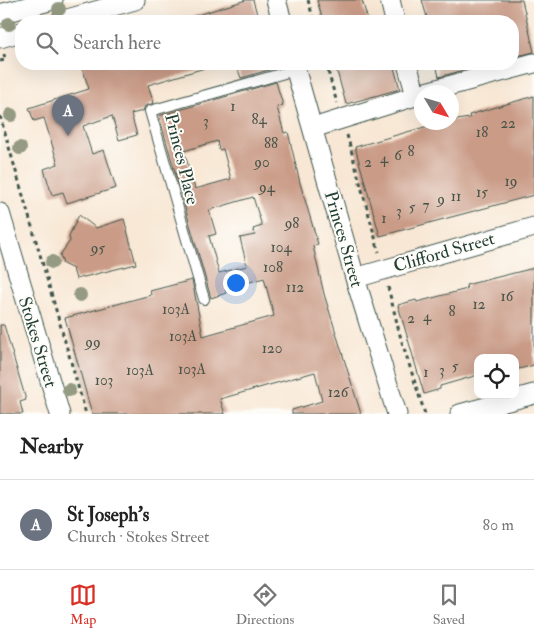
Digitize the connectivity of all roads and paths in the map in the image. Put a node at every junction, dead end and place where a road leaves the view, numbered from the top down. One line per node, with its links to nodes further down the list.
1 (53, 0): 6 (street)
2 (135, 0): 7 (street)
3 (276, 0): 8 (street)
4 (308, 0): 9 (path)
5 (390, 0): 10 (street)
6 (0, 14)
7 (81, 15)
8 (280, 15)
9 (312, 15)
10 (394, 15)
11 (15, 34): 12 (street)
12 (0, 38)
13 (534, 63): 14 (street)
14 (519, 67)
15 (284, 70): 30 (lane, Princes Place)
16 (295, 70): 25 (street, Princes Street)
17 (328, 70): 24 (path)
18 (410, 70): 20 (street)
19 (508, 70): 21 (street)
20 (417, 85)
21 (454, 85)
22 (414, 96): 24 (street)
23 (0, 116): 33 (path)
24 (343, 118): 25 (street); 28 (path)
25 (313, 128): 29 (street, Princes Street)
26 (0, 214): 32 (street, Stokes Street)
27 (534, 227): 28 (street, Clifford Street)
28 (383, 269): 29 (street, Clifford Street); 35 (path)
29 (355, 278): 34 (street, Princes Street)
30 (204, 299)
31 (534, 394): 36 (street)
32 (60, 414)
33 (86, 414)
34 (397, 414)
35 (425, 414)
36 (460, 414)

